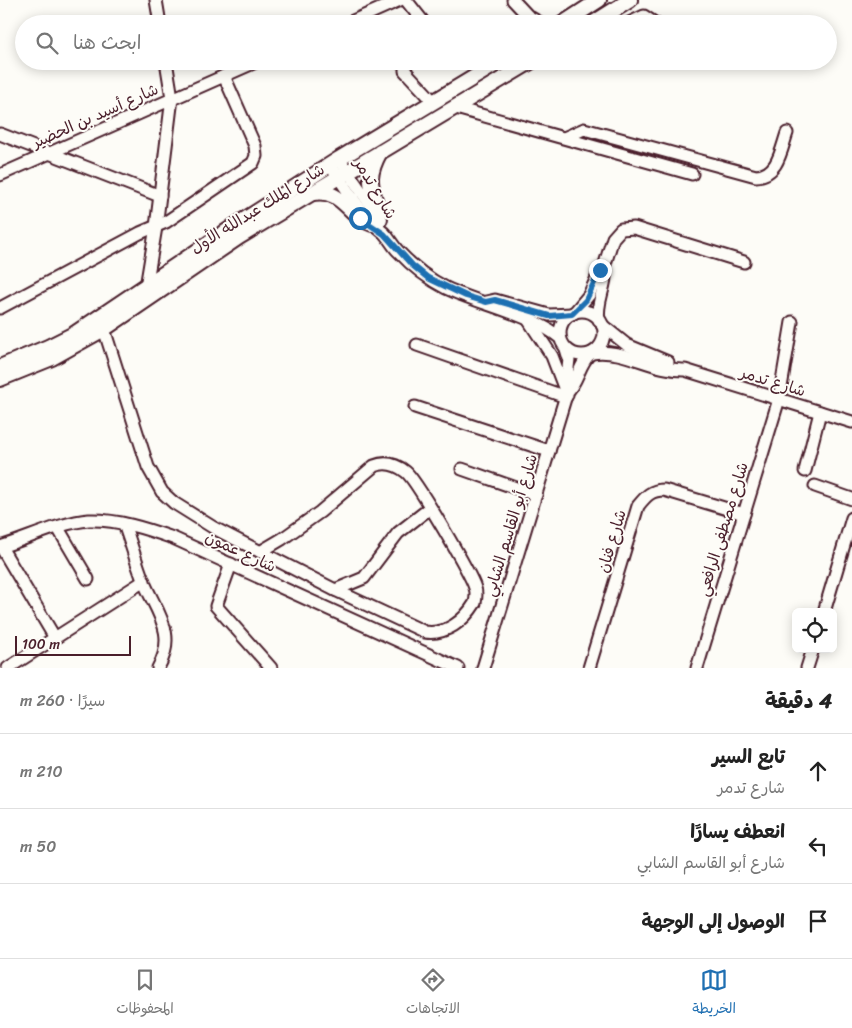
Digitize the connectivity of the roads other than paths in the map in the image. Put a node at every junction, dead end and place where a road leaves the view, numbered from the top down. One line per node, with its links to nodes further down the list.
1 (156, 0): 8 (street)
2 (400, 0): 7 (street)
3 (406, 0): 10 (street)
4 (514, 0): 11 (street)
5 (599, 0): 12 (main road)
6 (630, 0): 13 (main road)
7 (383, 3): 9 (street)
8 (158, 15)
9 (362, 15)
10 (418, 15)
11 (526, 15)
12 (576, 15)
13 (606, 15)
14 (167, 70): 20 (street)
15 (238, 70): 19 (street, شارع أسيد بن الحضير)
16 (405, 70): 21 (street)
17 (486, 70): 21 (main road, شارع الملك عبدالله الأول)
18 (517, 70): 22 (main road, شارع الملك عبدالله الأول)
19 (224, 76): 20 (street, شارع أسيد بن الحضير); 35 (street)
20 (172, 98): 27 (street, شارع أسيد بن الحضير); 33 (street)
21 (434, 102): 28 (main road, شارع الملك عبدالله الأول)
22 (456, 108): 25 (street); 26 (main road, شارع الملك عبدالله الأول)
23 (787, 133): 25 (street)
24 (0, 134): 27 (street)
25 (566, 137): 29 (street)
26 (380, 152): 31 (main road, شارع الملك عبدالله الأول); 34 (main road)
27 (49, 153): 30 (street, شارع أسيد بن الحضير); 33 (street)
28 (335, 162): 31 (street, شارع تدمر); 38 (main road, شارع الملك عبدالله الأول)
29 (692, 174)
30 (0, 175)
31 (343, 175): 32 (main road, شارع الملك عبدالله الأول); 34 (street, شارع تدمر)
32 (314, 192): 34 (main road); 45 (main road, شارع الملك عبدالله الأول)
33 (160, 196): 35 (street)
34 (376, 222): 39 (street, شارع تدمر)
35 (156, 227): 38 (street); 40 (street)
36 (744, 262): 37 (street)
37 (604, 267): 41 (street); 43 (street)
38 (146, 287): 45 (main road, شارع الملك عبدالله الأول)
39 (486, 302): 41 (street, شارع تدمر); 42 (street, شارع تدمر)
40 (0, 308)
41 (573, 314): 43 (street); 46 (street)
42 (530, 321): 46 (street, شارع تدمر); 53 (street)
43 (600, 322): 49 (street); 51 (street, شارع تدمر)
44 (792, 322): 54 (street, شارع مصطفى الرافعي)
45 (102, 324): 50 (main road, شارع الملك عبدالله الأول); 52 (main road, شارع الملك عبدالله الأول); 71 (street)
46 (560, 338): 48 (street)
47 (417, 345): 53 (street)
48 (566, 349): 49 (street); 53 (street, شارع أبو القاسم الشابي)
49 (591, 353): 51 (street, شارع تدمر); 53 (street, شارع أبو القاسم الشابي)
50 (0, 367)
51 (685, 370): 54 (street, شارع تدمر)
52 (0, 379)
53 (567, 395): 58 (street, شارع أبو القاسم الشابي)
54 (779, 399): 56 (street, شارع تدمر); 65 (street, شارع مصطفى الرافعي)
55 (415, 407): 58 (street)
56 (820, 412): 57 (street, شارع تدمر); 60 (street)
57 (852, 422)
58 (549, 451): 62 (street, شارع أبو القاسم الشابي)
59 (462, 469): 62 (street)
60 (805, 472)
61 (815, 486): 63 (street)
62 (536, 495): 83 (street, شارع أبو القاسم الشابي)
63 (852, 498)
64 (430, 508): 71 (street); 75 (street); 75 (street)
65 (744, 514): 84 (street, شارع فنان); 85 (street, شارع مصطفى الرافعي)
66 (852, 518): 70 (street)
67 (124, 524): 68 (street, شارع عمون); 72 (street, شارع عمون); 74 (street)
68 (58, 528): 69 (street, شارع عمون); 73 (street)
69 (0, 547): 77 (street)
70 (848, 547): 76 (street)
71 (260, 552): 75 (street)
72 (230, 564): 81 (street); 82 (street, شارع عمون)
73 (88, 579)
74 (144, 581): 77 (street); 80 (street)
75 (334, 590)
76 (825, 608)
77 (55, 638): 79 (street)
78 (812, 653): 86 (street)
79 (8, 668)
80 (158, 668)
81 (271, 668)
82 (458, 668)
83 (483, 668)
84 (589, 668)
85 (697, 668)
86 (807, 668)

